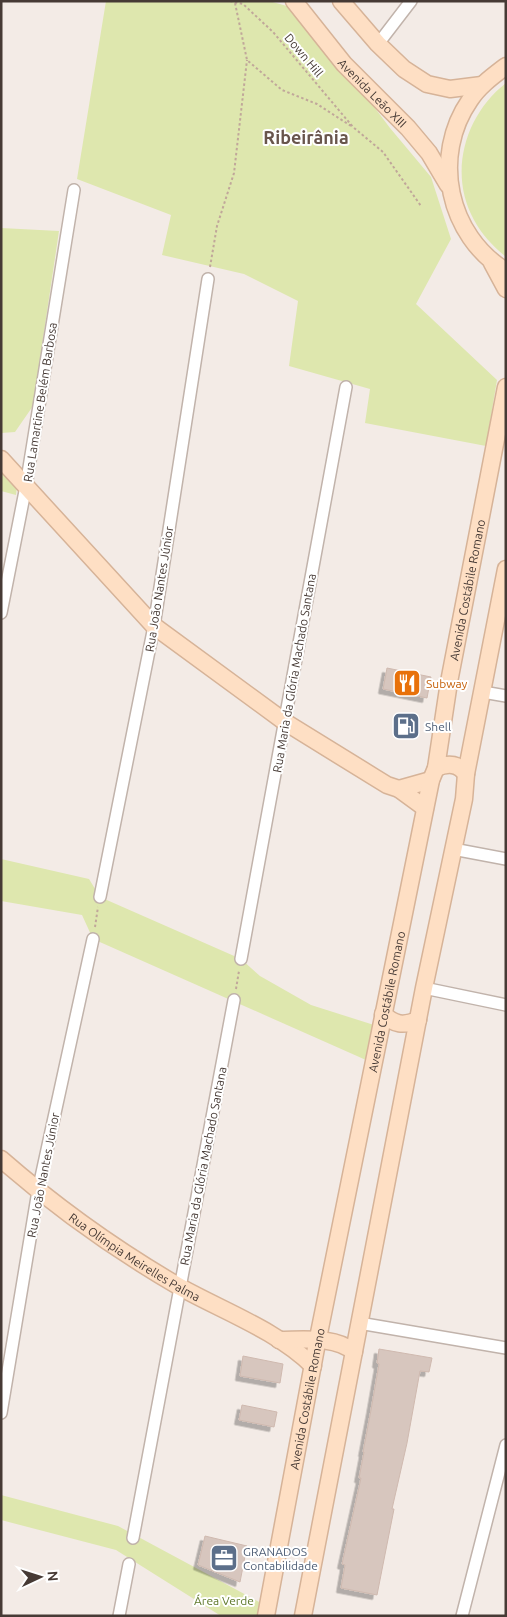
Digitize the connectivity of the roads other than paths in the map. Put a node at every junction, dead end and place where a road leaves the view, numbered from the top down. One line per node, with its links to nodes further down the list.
1 (294, 1): 7 (main road, Avenida Leão XIII)
2 (341, 1): 4 (main road)
3 (411, 1): 4 (street)
4 (378, 44): 6 (main road)
5 (506, 66): 6 (main road)
6 (482, 85): 7 (main road)
7 (450, 187): 9 (main road)
8 (74, 190): 16 (street, Rua Lamartine Belém Barbosa)
9 (492, 263): 10 (main road); 12 (main road)
10 (506, 271)
11 (208, 279): 19 (street, Rua João Nantes Júnior)
12 (506, 289)
13 (506, 386): 23 (main road, Avenida Costábile Romano)
14 (346, 387): 22 (street, Rua Maria da Glória Machado Santana)
15 (1, 459): 16 (main road)
16 (26, 486): 18 (street, Rua Lamartine Belém Barbosa); 19 (main road)
17 (506, 569): 20 (main road)
18 (1, 614)
19 (154, 626): 22 (main road); 29 (street, Rua João Nantes Júnior)
20 (483, 692): 21 (street); 24 (main road)
21 (506, 696)
22 (285, 722): 25 (main road); 31 (street, Rua Maria da Glória Machado Santana)
23 (433, 774): 24 (main road); 25 (main road); 26 (main road, Avenida Costábile Romano)
24 (466, 774): 27 (main road)
25 (399, 789): 26 (main road)
26 (425, 808): 35 (main road, Avenida Costábile Romano)
27 (453, 850): 28 (street); 32 (main road)
28 (506, 859)
29 (100, 897)
30 (93, 938): 38 (street, Rua João Nantes Júnior)
31 (241, 959)
32 (424, 988): 34 (street); 36 (main road)
33 (234, 1000): 39 (street, Rua Maria da Glória Machado Santana)
34 (506, 1005)
35 (383, 1014): 36 (main road); 42 (main road, Avenida Costábile Romano)
36 (418, 1020): 40 (main road)
37 (1, 1159): 38 (main road, Rua Olímpia Meirelles Palma)
38 (38, 1191): 39 (main road, Rua Olímpia Meirelles Palma); 46 (street, Rua João Nantes Júnior)
39 (180, 1286): 41 (main road, Rua Olímpia Meirelles Palma); 48 (street, Rua Maria da Glória Machado Santana)
40 (359, 1323): 43 (street); 44 (main road)
41 (280, 1340): 42 (main road, Rua Olímpia Meirelles Palma); 45 (main road, Rua Olímpia Meirelles Palma)
42 (317, 1341): 44 (main road, Rua Olímpia Meirelles Palma); 45 (main road, Avenida Costábile Romano)
43 (506, 1348)
44 (354, 1352): 52 (main road)
45 (313, 1366): 51 (main road, Avenida Costábile Romano)
46 (1, 1413)
47 (506, 1446): 53 (street)
48 (133, 1538)
49 (129, 1564): 50 (street)
50 (119, 1616)
51 (266, 1616)
52 (303, 1616)
53 (462, 1616)

